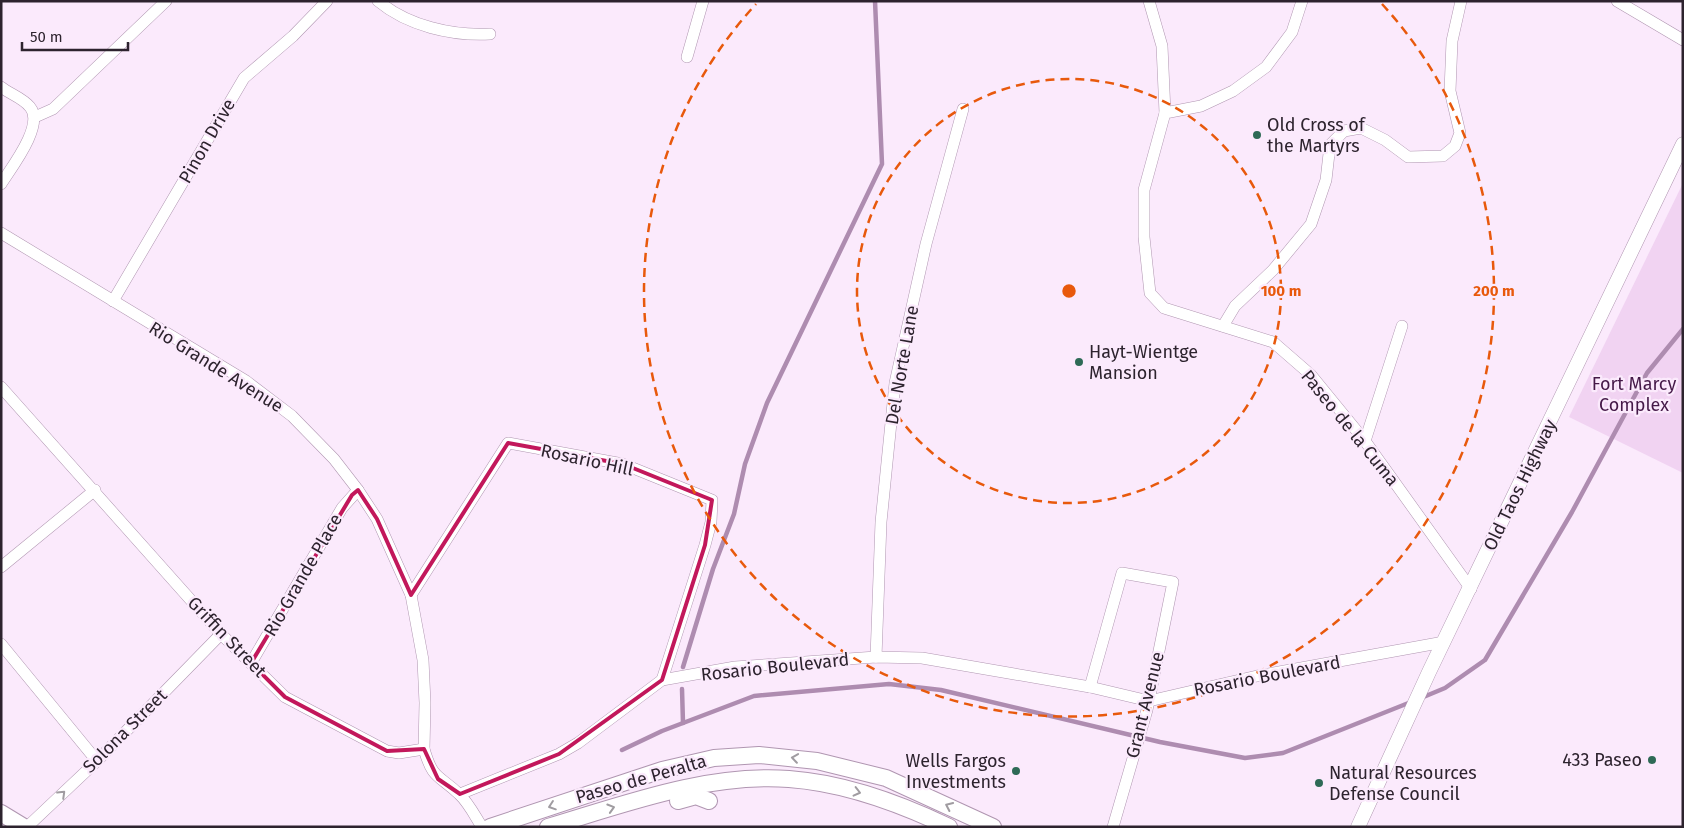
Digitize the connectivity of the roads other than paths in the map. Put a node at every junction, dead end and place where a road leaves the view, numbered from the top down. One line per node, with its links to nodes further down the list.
1 (166, 1): 15 (street)
2 (327, 1): 19 (street, Pinon Drive)
3 (378, 1): 9 (street)
4 (703, 1): 11 (street)
5 (1149, 1): 14 (street, Paseo de la Cuma)
6 (1302, 1): 14 (street)
7 (1461, 1): 20 (street)
8 (1617, 1): 10 (street)
9 (490, 34)
10 (1683, 40)
11 (687, 57)
12 (1, 87): 15 (street)
13 (963, 109): 32 (street, Del Norte Lane)
14 (1165, 113): 20 (street, Paseo de la Cuma)
15 (34, 117): 17 (street)
16 (1683, 144): 27 (street, Old Taos Highway)
17 (1, 184)
18 (1, 233): 19 (street, Rio Grande Avenue)
19 (113, 300): 25 (street, Rio Grande Avenue)
20 (1223, 326): 23 (street, Paseo de la Cuma)
21 (1402, 326): 23 (street)
22 (1, 387): 24 (street, Griffin Street)
23 (1365, 441): 27 (street, Paseo de la Cuma)
24 (95, 490): 26 (street); 29 (street, Griffin Street)
25 (358, 490): 28 (street, Rio Grande Avenue); 33 (street, Rio Grande Place)
26 (1, 567)
27 (1471, 588): 30 (street, Old Taos Highway)
28 (411, 595): 34 (street, Rosario Hill); 37 (street, Rio Grande Avenue)
29 (221, 634): 33 (street, Griffin Street); 38 (street, Solona Street)
30 (1444, 642): 36 (street, Rosario Boulevard); 50 (street, Old Taos Highway)
31 (1, 644): 38 (street)
32 (876, 657): 34 (street, Rosario Boulevard); 35 (street, Rosario Boulevard)
33 (251, 663): 37 (street, Griffin Street)
34 (662, 680): 39 (street, Rosario Boulevard)
35 (1090, 687): 36 (street, Rosario Boulevard); 36 (street, Grant Avenue)
36 (1148, 705): 49 (street, Grant Avenue)
37 (424, 749): 39 (street)
38 (97, 760): 43 (street, Solona Street, one-way to 38)
39 (460, 794): 44 (street)
40 (640, 800): 41 (main road); 46 (main road, Paseo de Peralta, one-way to 40); 47 (main road, Paseo de Peralta, one-way to 47)
41 (709, 801)
42 (1, 814): 43 (main road)
43 (26, 827)
44 (482, 827)
45 (490, 827): 48 (main road, Paseo de Peralta, one-way to 45)
46 (548, 827)
47 (949, 827)
48 (994, 827)
49 (1113, 827)
50 (1358, 827)

